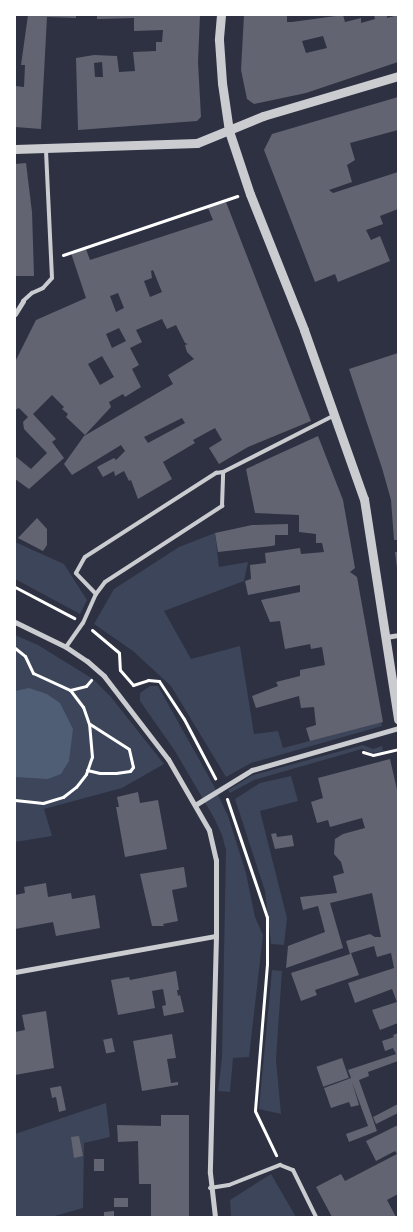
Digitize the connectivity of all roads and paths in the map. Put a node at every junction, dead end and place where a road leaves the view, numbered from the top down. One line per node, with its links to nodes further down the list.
1 (221, 15): 3 (street)
2 (398, 76): 3 (street)
3 (230, 131): 5 (street); 6 (street)
4 (15, 149): 5 (street)
5 (46, 149): 8 (lane)
6 (250, 194): 7 (path); 10 (street)
7 (57, 257)
8 (23, 301): 9 (street)
9 (15, 314)
10 (335, 415): 11 (lane); 15 (street)
11 (224, 472): 12 (lane); 12 (lane)
12 (96, 594): 16 (lane)
13 (15, 622): 16 (street)
14 (398, 635): 15 (street)
15 (386, 637): 20 (street)
16 (66, 647): 18 (street)
17 (15, 648): 19 (path)
18 (97, 669): 19 (path); 25 (street)
19 (70, 690): 21 (path)
20 (398, 719)
21 (89, 724): 23 (path); 23 (path)
22 (398, 728): 25 (street)
23 (87, 770): 24 (path)
24 (15, 800)
25 (195, 805): 26 (street)
26 (216, 936): 27 (street); 28 (street)
27 (15, 972)
28 (210, 1188): 29 (street); 30 (lane)
29 (215, 1217)
30 (316, 1217)

